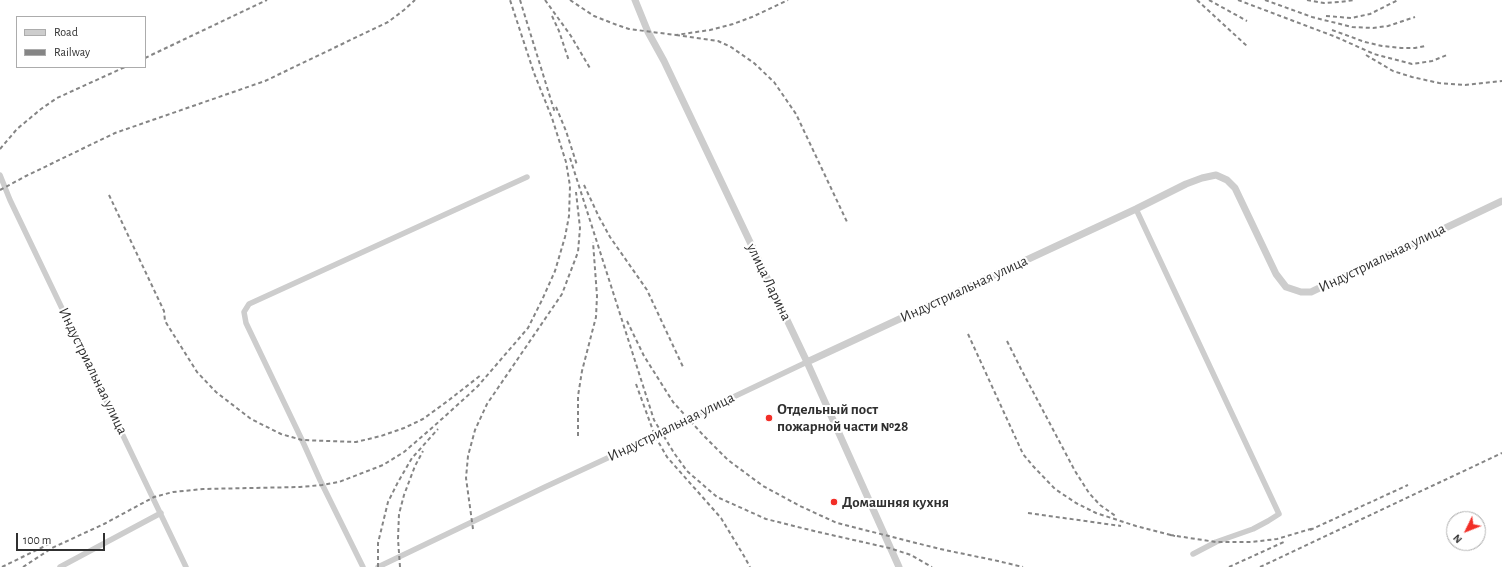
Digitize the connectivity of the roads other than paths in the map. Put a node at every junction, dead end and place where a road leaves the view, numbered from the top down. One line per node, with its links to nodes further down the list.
1 (635, 0): 6 (street, улица Ларина)
2 (0, 175): 7 (street, Индустриальная улица)
3 (527, 177): 11 (street)
4 (1502, 201): 5 (street, Индустриальная улица)
5 (1136, 209): 6 (street, Индустриальная улица); 8 (street)
6 (807, 362): 12 (street, Индустриальная улица); 13 (street, улица Ларина)
7 (160, 513): 9 (street); 10 (street, Индустриальная улица)
8 (1193, 554)
9 (60, 567)
10 (186, 567)
11 (363, 567)
12 (378, 567)
13 (899, 567)

